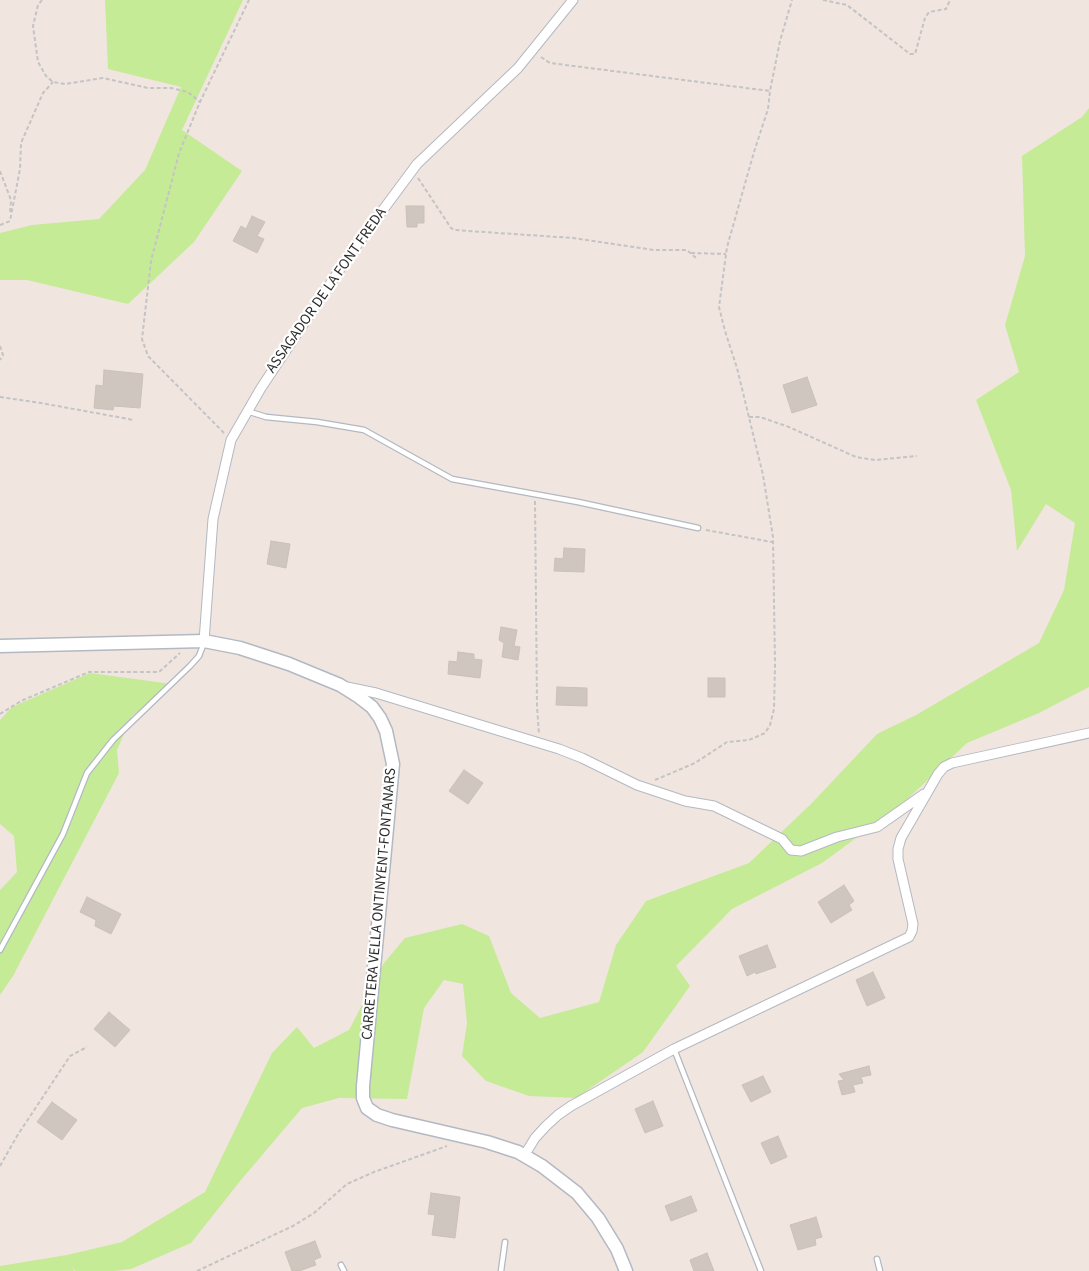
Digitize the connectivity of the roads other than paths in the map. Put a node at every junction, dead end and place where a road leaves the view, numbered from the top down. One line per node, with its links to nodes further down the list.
1 (573, 0): 2 (street, ASSAGADOR DE LA FONT FREDA)
2 (247, 411): 3 (lane); 4 (street, ASSAGADOR DE LA FONT FREDA)
3 (698, 528)
4 (204, 641): 5 (street, CARRETERA VELLA ONTINYENT-FONTANARS); 6 (street, CARRETERA VELLA ONTINYENT-FONTANARS); 9 (lane)
5 (0, 646)
6 (340, 685): 8 (street); 11 (street, CARRETERA VELLA ONTINYENT-FONTANARS)
7 (1089, 733): 8 (street)
8 (928, 790): 10 (street)
9 (0, 950)
10 (674, 1049): 11 (street); 18 (lane)
11 (524, 1156): 17 (street, CARRETERA VELLA ONTINYENT-FONTANARS)
12 (505, 1242): 16 (lane)
13 (877, 1259): 19 (lane)
14 (341, 1265): 15 (lane)
15 (344, 1271)
16 (501, 1271)
17 (626, 1271)
18 (761, 1271)
19 (880, 1271)

